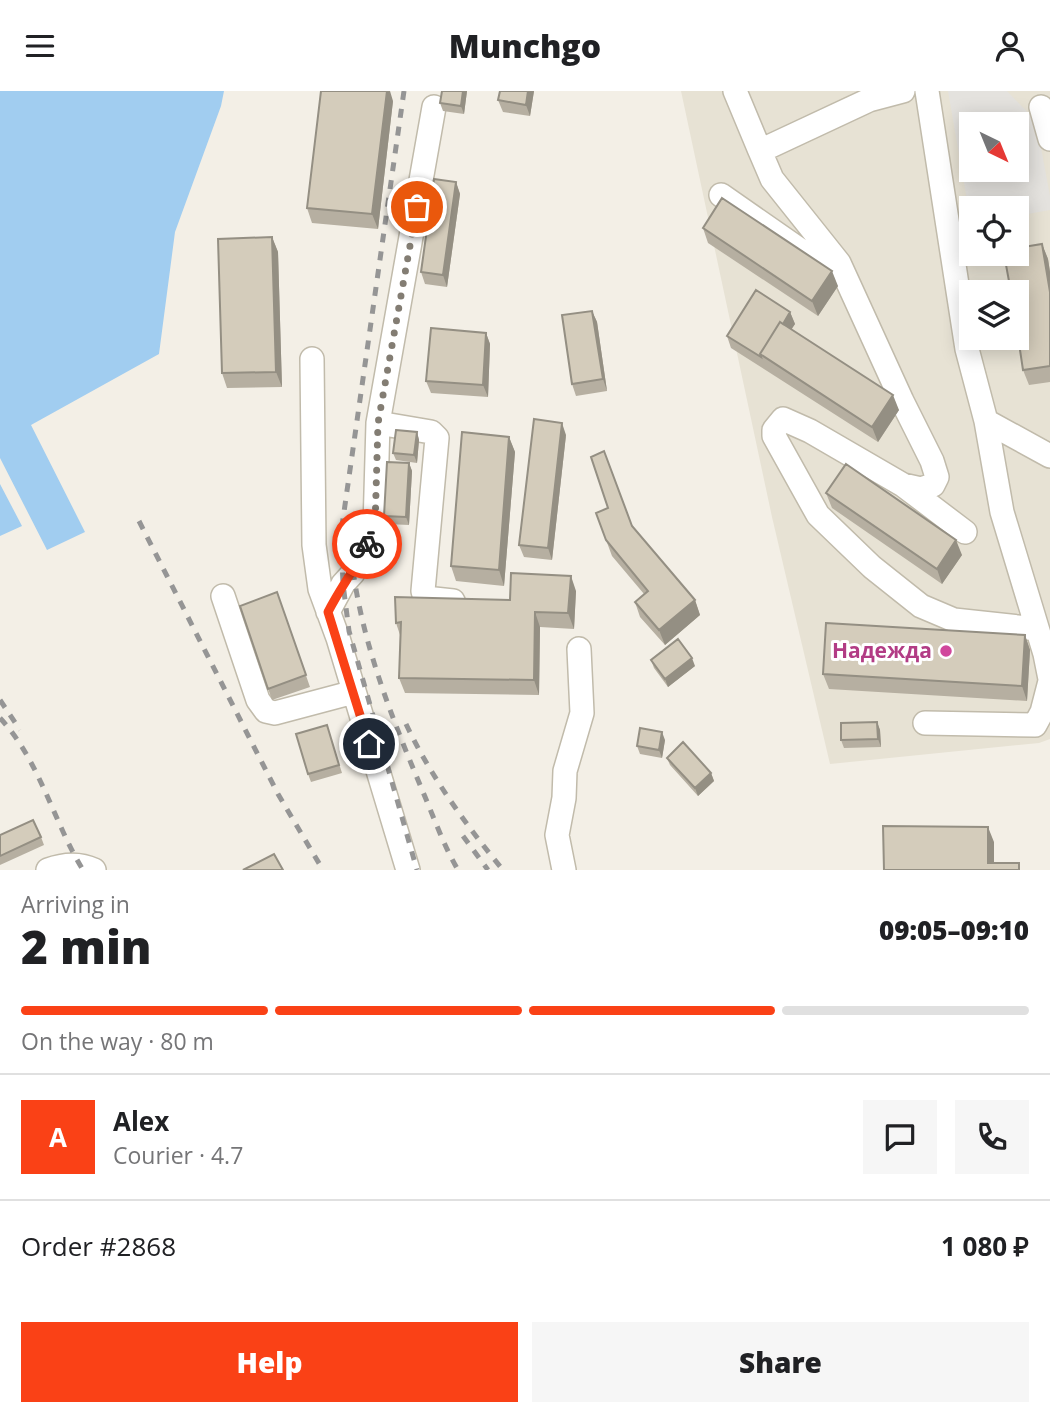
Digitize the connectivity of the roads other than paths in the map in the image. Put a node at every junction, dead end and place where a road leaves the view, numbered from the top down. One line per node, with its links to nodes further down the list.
1 (735, 91): 7 (street)
2 (903, 91): 7 (street)
3 (927, 91): 13 (street)
4 (1040, 104): 6 (street)
5 (434, 107): 14 (street)
6 (1050, 139)
7 (760, 151): 9 (street)
8 (721, 195): 9 (street)
9 (848, 283): 12 (street)
10 (312, 359): 20 (street)
11 (868, 380): 12 (street)
12 (902, 401): 16 (street)
13 (986, 421): 15 (street); 21 (street)
14 (378, 423): 19 (street); 20 (street)
15 (1050, 456)
16 (903, 485): 17 (street); 21 (street)
17 (965, 532)
18 (223, 596): 24 (street)
19 (475, 603)
20 (328, 612): 24 (street)
21 (1037, 629): 23 (street)
22 (579, 649): 29 (street)
23 (1050, 680): 25 (street)
24 (354, 692): 28 (street)
25 (925, 723)
26 (48, 870): 27 (street)
27 (94, 870)
28 (408, 870)
29 (564, 870)

